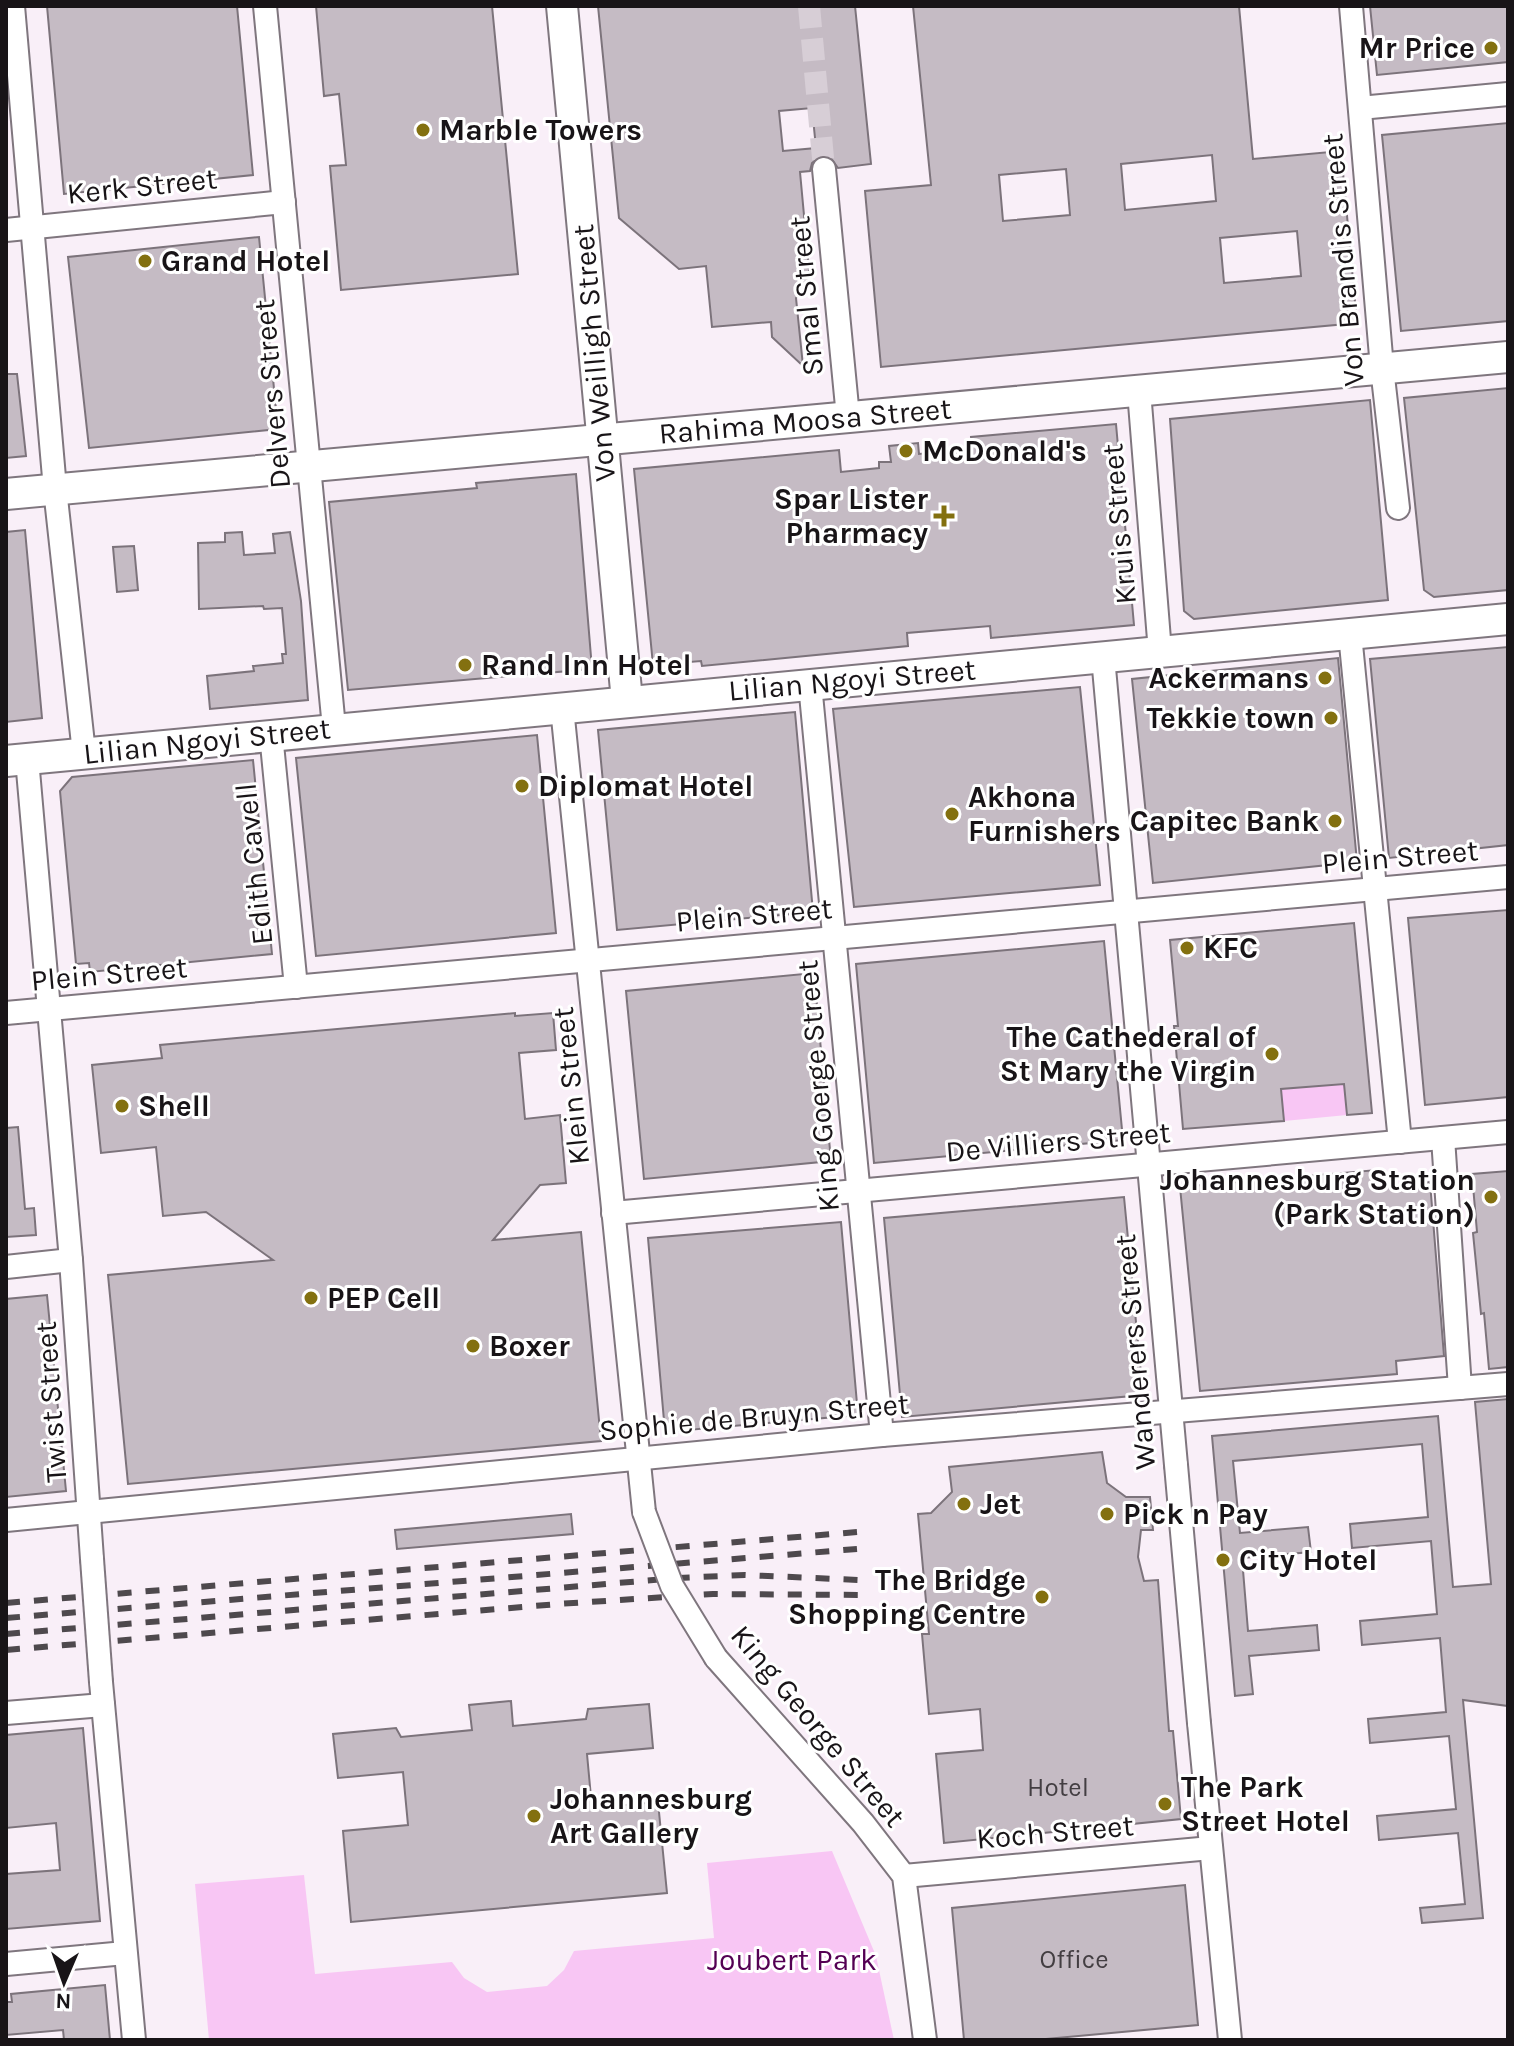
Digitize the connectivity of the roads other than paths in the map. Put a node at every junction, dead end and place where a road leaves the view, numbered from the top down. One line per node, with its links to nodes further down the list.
1 (13, 6): 9 (street)
2 (265, 6): 8 (street, Delvers Street)
3 (562, 6): 15 (street, Von Weilligh Street)
4 (1351, 6): 6 (street, Von Brandis Street)
5 (1508, 94): 6 (street)
6 (1360, 108): 12 (street, Von Brandis Street)
7 (824, 169): 14 (street, Smal Street)
8 (284, 202): 9 (street, Kerk Street); 16 (street, Delvers Street)
9 (32, 227): 10 (street, Kerk Street); 17 (street)
10 (6, 230)
11 (1508, 357): 12 (street, Rahima Moosa Street)
12 (1382, 368): 13 (street, Rahima Moosa Street); 19 (street, Von Brandis Street)
13 (1139, 391): 14 (street, Rahima Moosa Street); 22 (street, Kruis Street)
14 (848, 417): 15 (street, Rahima Moosa Street)
15 (602, 439): 16 (street, Rahima Moosa Street); 25 (street, Von Weilligh Street)
16 (308, 466): 17 (street, Rahima Moosa Street); 27 (street, Delvers Street)
17 (55, 489): 18 (street, Rahima Moosa Street); 29 (street)
18 (6, 494)
19 (1398, 508)
20 (1508, 619): 21 (street, Lilian Ngoyi Street)
21 (1350, 634): 22 (street, Lilian Ngoyi Street); 32 (street)
22 (1160, 652): 23 (street, Lilian Ngoyi Street)
23 (1103, 657): 24 (street, Lilian Ngoyi Street); 33 (street, Wanderers Street)
24 (810, 684): 25 (street, Lilian Ngoyi Street); 34 (street, King Goerge Street)
25 (627, 701): 26 (street, Lilian Ngoyi Street)
26 (562, 708): 27 (street, Lilian Ngoyi Street); 35 (street, Klein Street)
27 (334, 728): 28 (street, Lilian Ngoyi Street)
28 (271, 734): 29 (street, Lilian Ngoyi Street); 36 (street, Edith Cavell)
29 (84, 753): 30 (street, Lilian Ngoyi Street)
30 (17, 760): 37 (street, Twist Street)
31 (1508, 877): 32 (street, Plein Street)
32 (1376, 889): 33 (street, Plein Street); 41 (street)
33 (1127, 912): 34 (street, Plein Street); 42 (street, Wanderers Street)
34 (834, 938): 35 (street, Plein Street); 43 (street, King Goerge Street)
35 (588, 960): 36 (street, Plein Street); 44 (street, Klein Street)
36 (296, 987): 37 (street, Plein Street)
37 (48, 1010): 38 (street, Plein Street); 45 (street, Twist Street)
38 (6, 1013)
39 (1508, 1132): 40 (street, De Villiers Street)
40 (1443, 1138): 41 (street, De Villiers Street); 48 (street)
41 (1400, 1142): 42 (street, De Villiers Street)
42 (1148, 1164): 43 (street, De Villiers Street); 49 (street, Wanderers Street)
43 (858, 1190): 44 (street, De Villiers Street); 50 (street, King Goerge Street)
44 (613, 1213): 51 (street, Klein Street)
45 (71, 1260): 46 (street); 52 (street, Twist Street)
46 (6, 1267)
47 (1508, 1384): 48 (street, Sophie de Bruyn Street)
48 (1460, 1388): 49 (street, Sophie de Bruyn Street)
49 (1172, 1411): 50 (street, Sophie de Bruyn Street); 56 (street, Wanderers Street, bridge)
50 (882, 1435): 51 (street, Sophie de Bruyn Street)
51 (638, 1458): 52 (street, Sophie de Bruyn Street); 57 (street, King George Street, bridge)
52 (89, 1511): 53 (street, Sophie de Bruyn Street); 54 (street, Twist Street, bridge)
53 (6, 1520)
54 (102, 1693): 55 (street); 58 (street, Twist Street)
55 (6, 1713)
56 (1211, 1848): 57 (street, Koch Street); 62 (street, Wanderers Street)
57 (904, 1876): 61 (street)
58 (125, 1953): 59 (street); 60 (street, Twist Street)
59 (6, 1964)
60 (134, 2040)
61 (925, 2040)
62 (1230, 2040)

